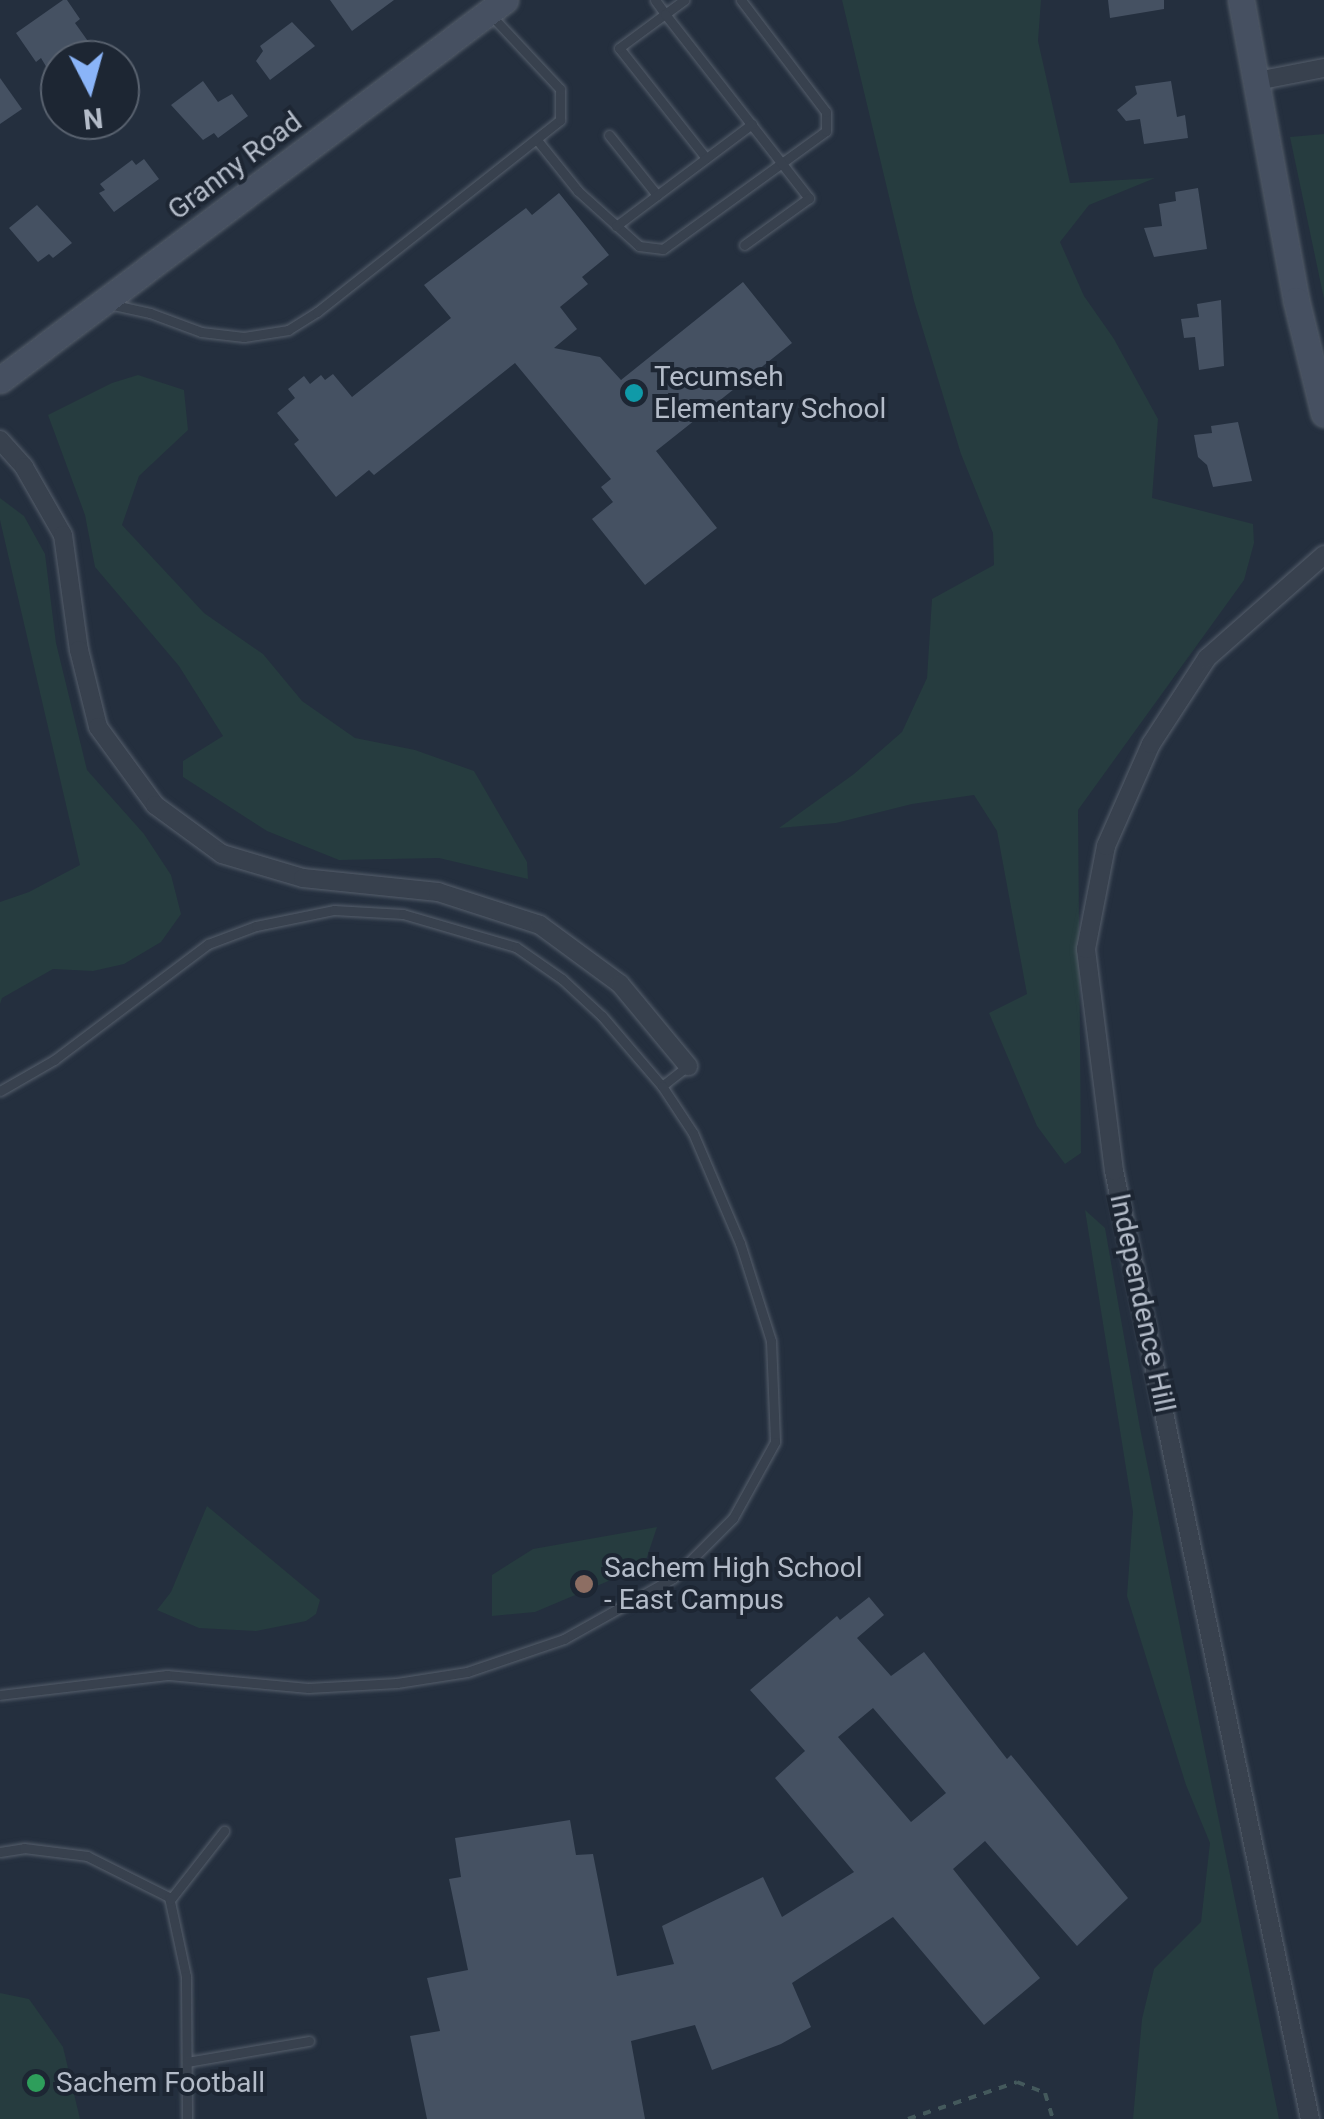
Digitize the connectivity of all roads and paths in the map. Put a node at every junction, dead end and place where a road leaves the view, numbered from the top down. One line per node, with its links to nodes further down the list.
1 (654, 0): 6 (lane)
2 (684, 0): 6 (lane)
3 (741, 0): 13 (lane)
4 (1241, 0): 8 (street)
5 (491, 4): 11 (lane); 17 (street, Granny Road)
6 (665, 14): 9 (lane); 12 (lane)
7 (1324, 68): 8 (street)
8 (1257, 81): 19 (street)
9 (752, 124): 12 (lane); 13 (lane)
10 (609, 134): 14 (lane)
11 (536, 140): 15 (lane); 17 (lane)
12 (706, 158): 14 (lane)
13 (784, 165): 15 (lane); 16 (lane)
14 (657, 195): 15 (lane)
15 (616, 226)
16 (744, 246)
17 (101, 303): 18 (street, Granny Road)
18 (0, 380)
19 (1324, 414)
20 (0, 440): 22 (street)
21 (1324, 554): 34 (street, Independence Hill)
22 (688, 1066): 23 (lane)
23 (662, 1086): 24 (lane); 25 (lane)
24 (0, 1092)
25 (0, 1695)
26 (224, 1831): 28 (lane)
27 (0, 1852): 28 (lane)
28 (170, 1900): 30 (lane)
29 (309, 2041): 30 (lane)
30 (187, 2062): 31 (lane)
31 (187, 2119)
32 (908, 2119): 33 (path)
33 (1052, 2119)
34 (1310, 2119)

